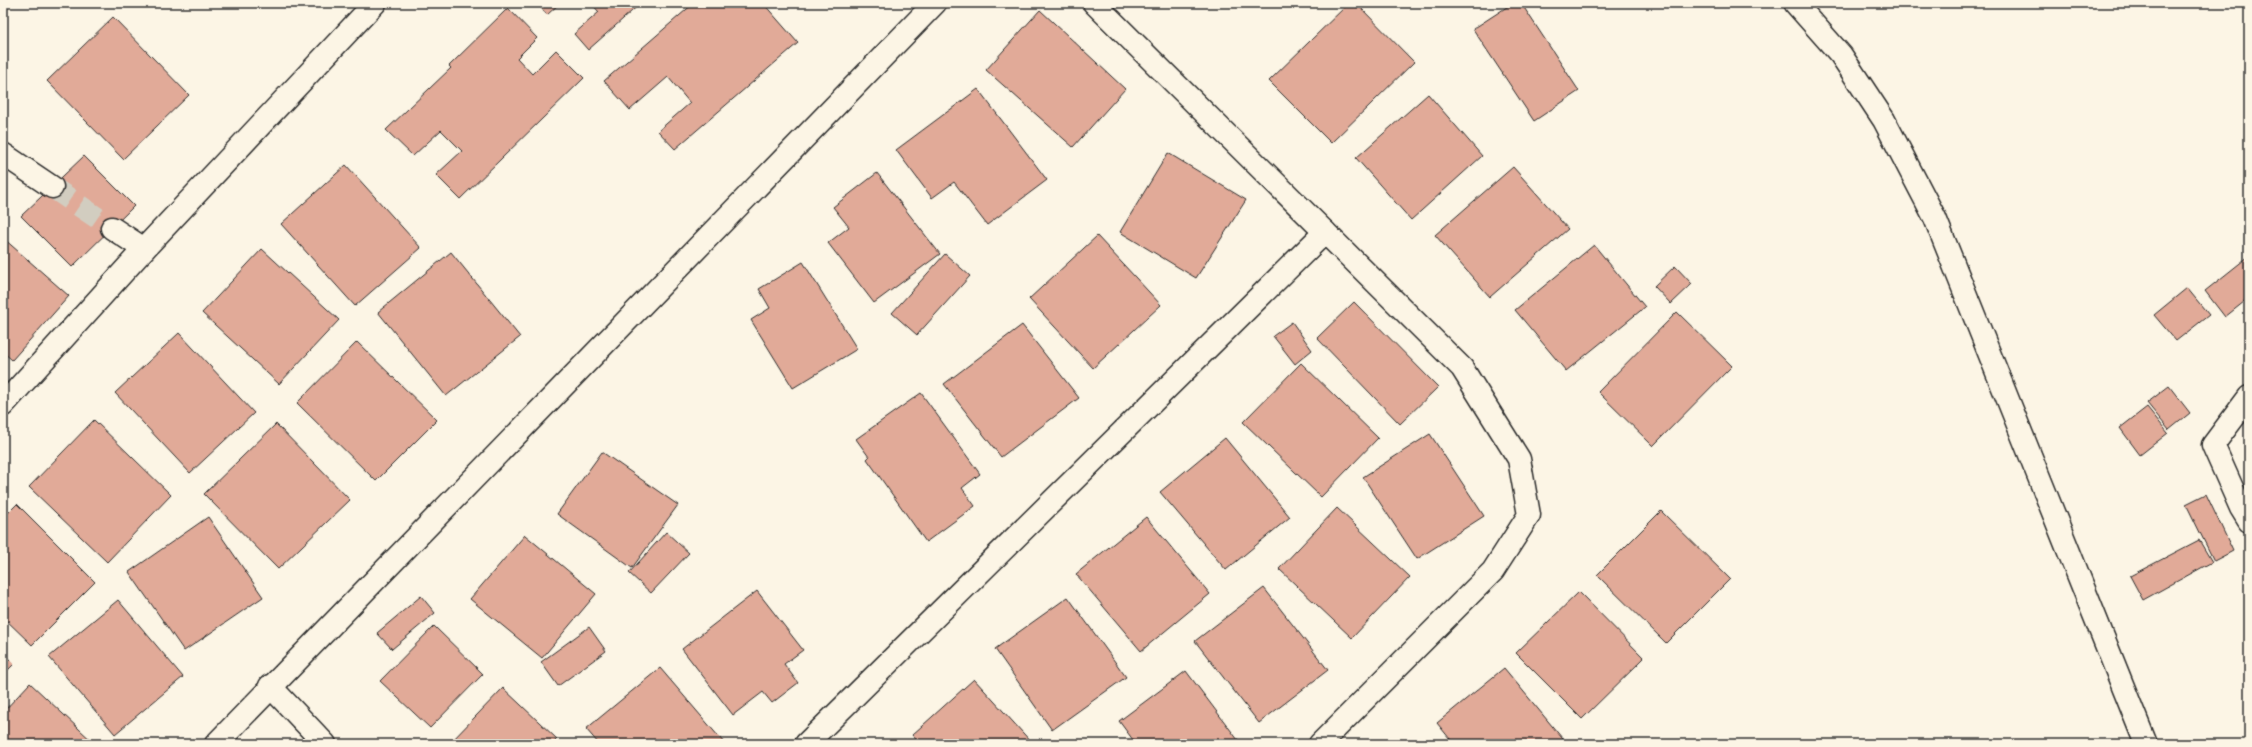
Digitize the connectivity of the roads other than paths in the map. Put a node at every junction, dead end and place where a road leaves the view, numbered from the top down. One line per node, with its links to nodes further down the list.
1 (376, 3): 9 (street)
2 (935, 3): 13 (street)
3 (1094, 3): 8 (street)
4 (1795, 3): 18 (street)
5 (3, 154): 6 (street)
6 (52, 187)
7 (112, 228): 9 (street)
8 (1325, 232): 16 (street); 17 (street)
9 (144, 249): 11 (street)
10 (2249, 397): 12 (street)
11 (3, 405)
12 (2249, 521)
13 (270, 686): 14 (street); 15 (street)
14 (216, 744)
15 (325, 744)
16 (806, 744)
17 (1320, 744)
18 (2146, 744)

